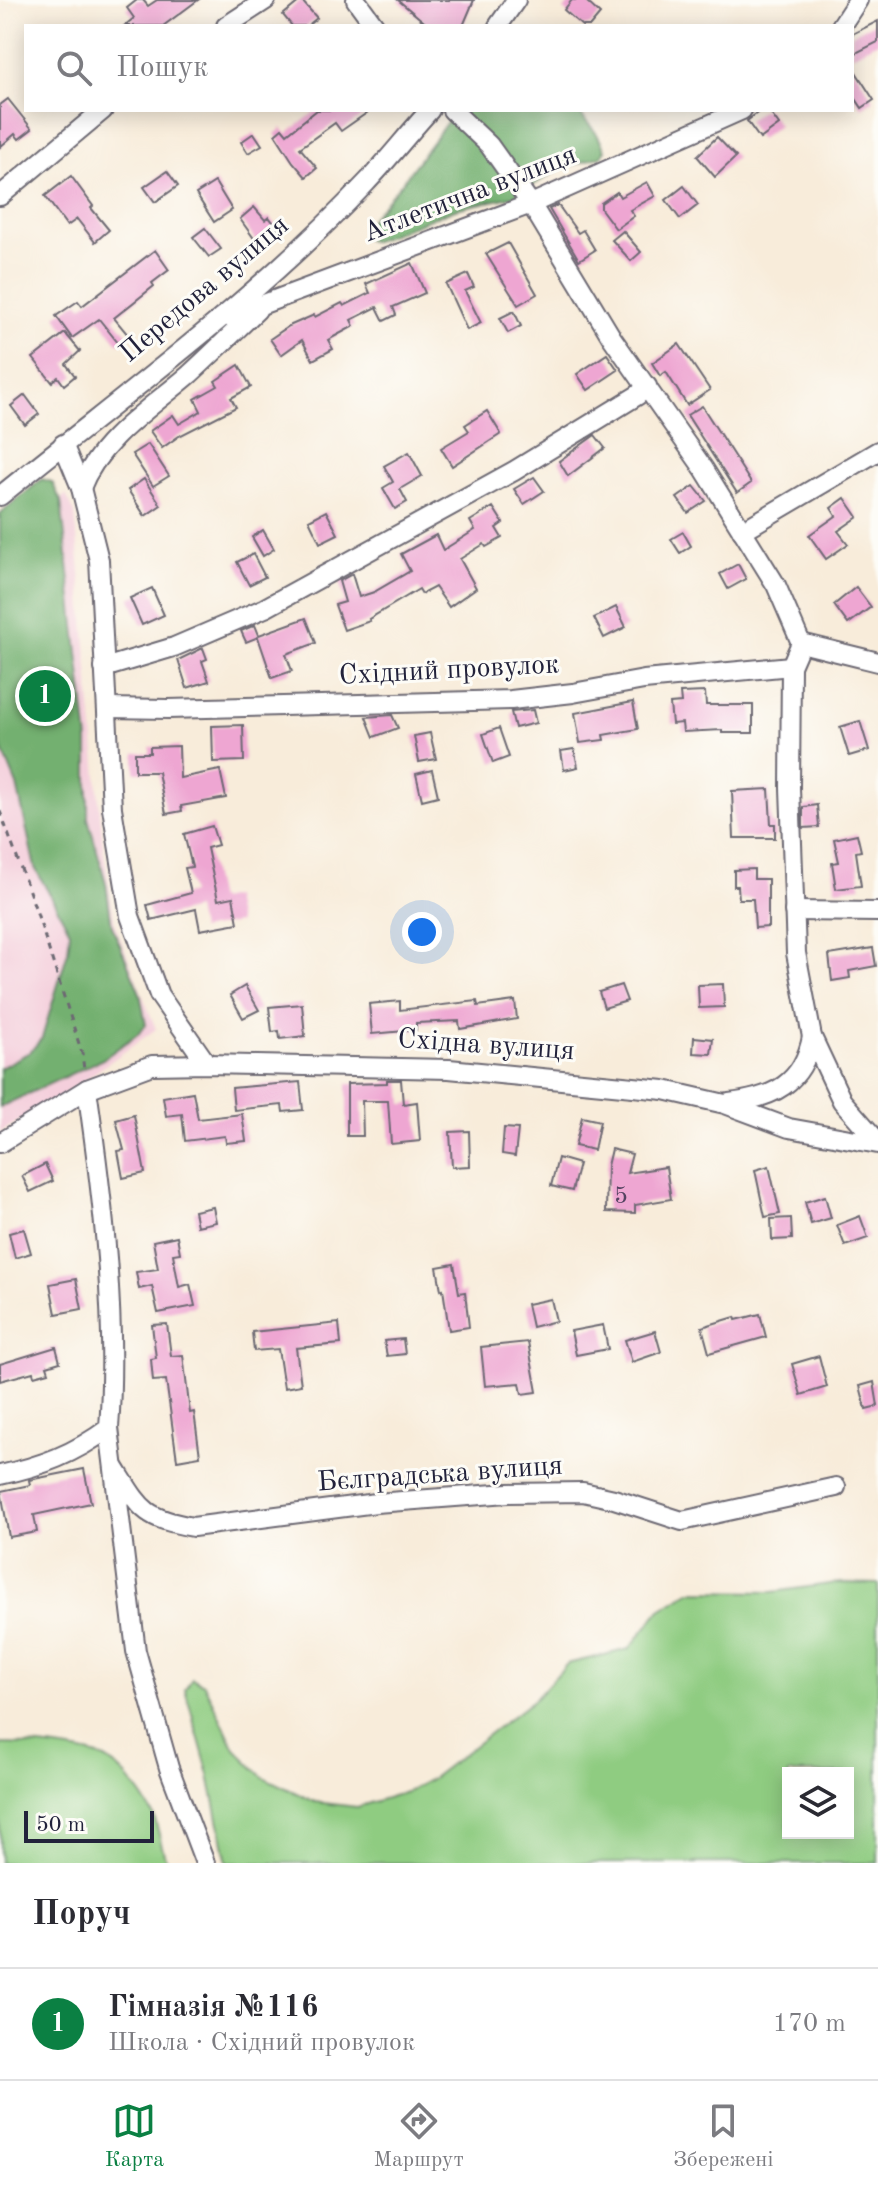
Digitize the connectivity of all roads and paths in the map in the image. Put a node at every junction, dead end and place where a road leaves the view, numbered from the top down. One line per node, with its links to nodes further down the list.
1 (266, 0): 5 (street)
2 (356, 0): 6 (street)
3 (516, 0): 7 (street)
4 (858, 0): 8 (street)
5 (229, 24)
6 (374, 24)
7 (499, 24)
8 (842, 24)
9 (101, 112): 13 (street)
10 (428, 112): 16 (street, Передова вулиця)
11 (454, 112): 14 (street)
12 (738, 112): 14 (street, Атлетична вулиця)
13 (0, 196)
14 (531, 204): 15 (street, Атлетична вулиця); 17 (street)
15 (265, 303): 16 (street, Атлетична вулиця); 20 (street)
16 (214, 323): 18 (street, Передова вулиця)
17 (647, 386): 22 (street); 26 (street)
18 (63, 444): 20 (street); 21 (street, Передова вулиця)
19 (878, 451): 22 (street)
20 (81, 488): 26 (street)
21 (0, 496)
22 (742, 531): 23 (street)
23 (801, 643): 24 (street); 25 (street)
24 (878, 662)
25 (791, 666): 27 (street, Східний провулок); 29 (street)
26 (104, 668): 27 (street)
27 (108, 708): 32 (street)
28 (0, 811): 33 (path)
29 (794, 911): 30 (street); 31 (street)
30 (878, 912)
31 (812, 1037): 34 (street); 36 (street)
32 (207, 1064): 33 (street, Східна вулиця); 34 (street, Східна вулиця)
33 (87, 1089): 35 (street, Східна вулиця); 37 (street)
34 (725, 1104): 36 (street, Східна вулиця)
35 (0, 1143)
36 (878, 1143)
37 (109, 1428): 38 (street); 39 (street)
38 (115, 1468): 40 (street, Бєлградська вулиця); 41 (street)
39 (0, 1475)
40 (836, 1487)
41 (205, 1863)

